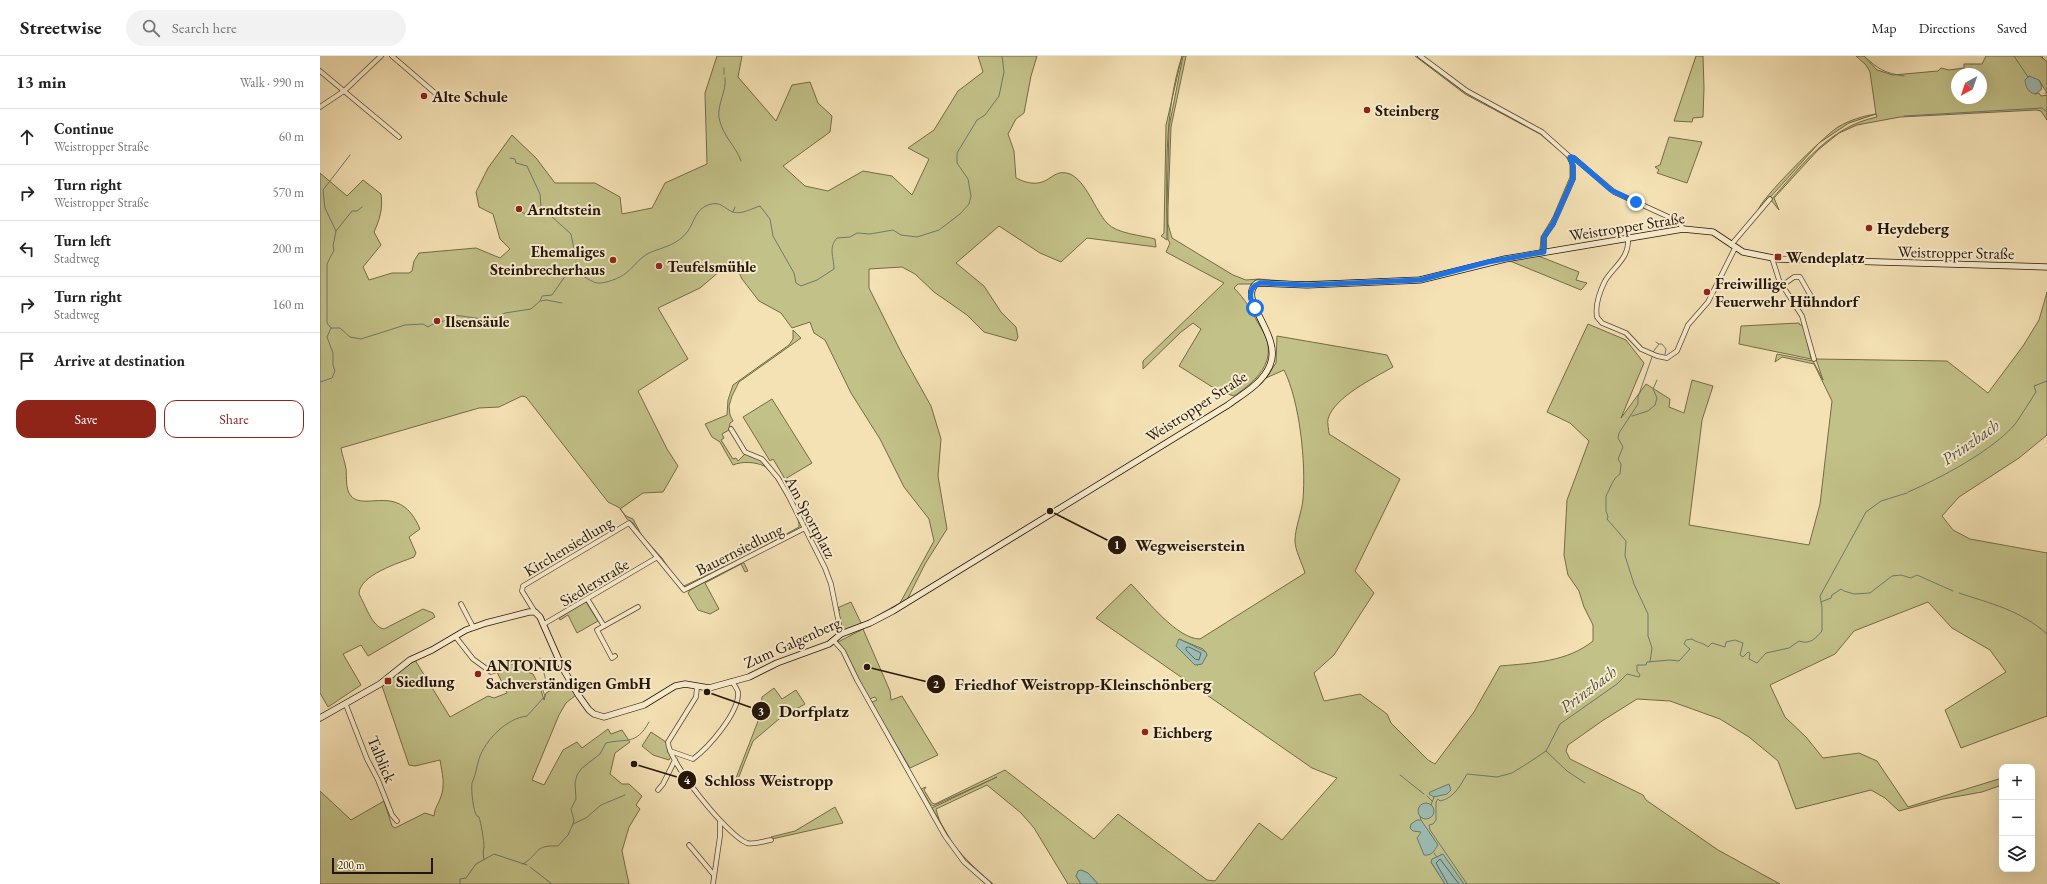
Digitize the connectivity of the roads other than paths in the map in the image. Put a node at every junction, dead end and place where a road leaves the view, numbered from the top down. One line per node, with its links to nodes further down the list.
1 (381, 56): 5 (street)
2 (392, 56): 6 (street)
3 (1420, 56): 9 (street)
4 (320, 71): 5 (street)
5 (344, 91): 7 (street); 8 (street)
6 (435, 93)
7 (320, 107)
8 (399, 137)
9 (1570, 157): 11 (street); 14 (street)
10 (1770, 199): 13 (street)
11 (1683, 229): 12 (street, Weistropper Straße); 13 (street, Weistropper Straße)
12 (1628, 239): 13 (street); 14 (street, Weistropper Straße)
13 (1733, 247): 15 (street, Weistropper Straße)
14 (1544, 252): 27 (street, Weistropper Straße)
15 (1772, 258): 16 (street, Weistropper Straße); 17 (street)
16 (2047, 267)
17 (1783, 285): 18 (street); 18 (street)
18 (1798, 308): 19 (street)
19 (1814, 359)
20 (731, 429): 21 (street, Am Sportplatz)
21 (805, 528): 22 (street, Bauernsiedlung); 31 (street, Am Sportplatz)
22 (656, 558): 23 (street, Siedlerstraße); 26 (street, Kirchensiedlung)
23 (588, 600): 28 (street, Siedlerstraße); 29 (street)
24 (461, 604): 30 (street)
25 (638, 606): 29 (street)
26 (534, 612): 28 (street); 30 (street)
27 (881, 617): 31 (street, Zum Galgenberg)
28 (544, 624): 38 (street)
29 (604, 626): 34 (street)
30 (473, 627): 32 (street)
31 (841, 634): 33 (street, Zum Galgenberg)
32 (455, 636): 35 (street); 40 (street)
33 (834, 641): 36 (street, Zum Galgenberg); 51 (street)
34 (615, 656)
35 (497, 670)
36 (739, 679): 37 (street, Zum Galgenberg); 39 (street)
37 (732, 681): 38 (street, Zum Galgenberg); 39 (street)
38 (697, 687): 42 (street)
39 (736, 688): 42 (street)
40 (346, 705): 41 (street); 45 (street, Talblick)
41 (320, 718)
42 (670, 751): 43 (street)
43 (675, 760): 44 (street); 46 (street)
44 (658, 790)
45 (397, 821)
46 (720, 822): 47 (street); 49 (street)
47 (771, 840)
48 (689, 845): 49 (street)
49 (714, 875): 50 (street)
50 (712, 884)
51 (989, 884)

